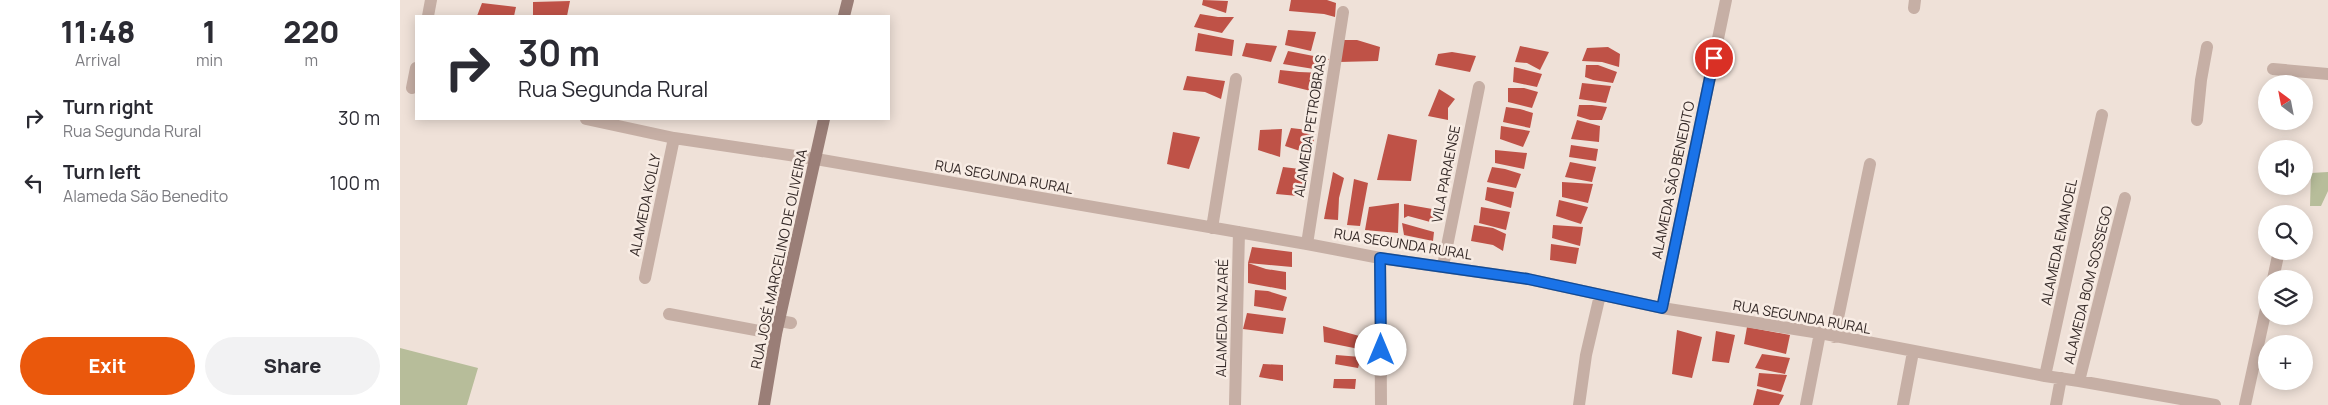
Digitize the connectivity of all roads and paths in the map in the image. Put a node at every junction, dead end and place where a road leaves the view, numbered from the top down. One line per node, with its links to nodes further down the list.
1 (431, 0): 5 (street)
2 (848, 0): 6 (street)
3 (1726, 0): 29 (street, ALAMEDA SÃO BENEDITO)
4 (1343, 12): 24 (street, ALAMEDA PETROBRAS)
5 (428, 15)
6 (844, 15)
7 (2207, 48): 17 (street)
8 (2273, 69): 10 (street)
9 (415, 71): 12 (street)
10 (2328, 74)
11 (1236, 79): 22 (street)
12 (409, 87)
13 (1479, 87): 26 (street, VILA PARAENSE)
14 (2102, 115): 36 (street, ALAMEDA EMANOEL)
15 (591, 120): 18 (street, RUA SEGUNDA RURAL)
16 (824, 120): 19 (street, RUA JOSÉ MARCELINO DE OLIVEIRA)
17 (2198, 120)
18 (674, 138): 19 (street, RUA SEGUNDA RURAL); 27 (street, ALAMEDA KOLLY)
19 (816, 159): 22 (street, RUA SEGUNDA RURAL); 33 (street, RUA JOSÉ MARCELINO DE OLIVEIRA)
20 (1870, 164): 34 (street)
21 (2126, 198): 38 (street, ALAMEDA BOM SOSSEGO)
22 (1212, 228): 23 (street, RUA SEGUNDA RURAL)
23 (1239, 232): 24 (street, RUA SEGUNDA RURAL); 40 (street, ALAMEDA NAZARÉ)
24 (1307, 244): 25 (street, RUA SEGUNDA RURAL)
25 (1380, 258): 26 (street, RUA SEGUNDA RURAL); 41 (street)
26 (1443, 266): 28 (street, RUA SEGUNDA RURAL)
27 (645, 278)
28 (1600, 295): 29 (street, RUA SEGUNDA RURAL); 42 (street)
29 (1662, 308): 32 (street, RUA SEGUNDA RURAL)
30 (669, 314): 33 (street)
31 (2262, 325): 47 (street)
32 (1820, 333): 34 (street, RUA SEGUNDA RURAL); 43 (street)
33 (776, 334): 39 (street, RUA JOSÉ MARCELINO DE OLIVEIRA)
34 (1834, 337): 35 (street, RUA SEGUNDA RURAL)
35 (1913, 352): 36 (street, RUA SEGUNDA RURAL); 44 (street)
36 (2046, 376): 37 (street, RUA SEGUNDA RURAL)
37 (2061, 378): 38 (street, RUA SEGUNDA RURAL); 45 (street)
38 (2079, 380): 46 (street, RUA SEGUNDA RURAL)
39 (764, 405)
40 (1235, 405)
41 (1381, 405)
42 (1579, 405)
43 (1806, 405)
44 (1903, 405)
45 (2056, 405)
46 (2212, 405)
47 (2244, 405)

